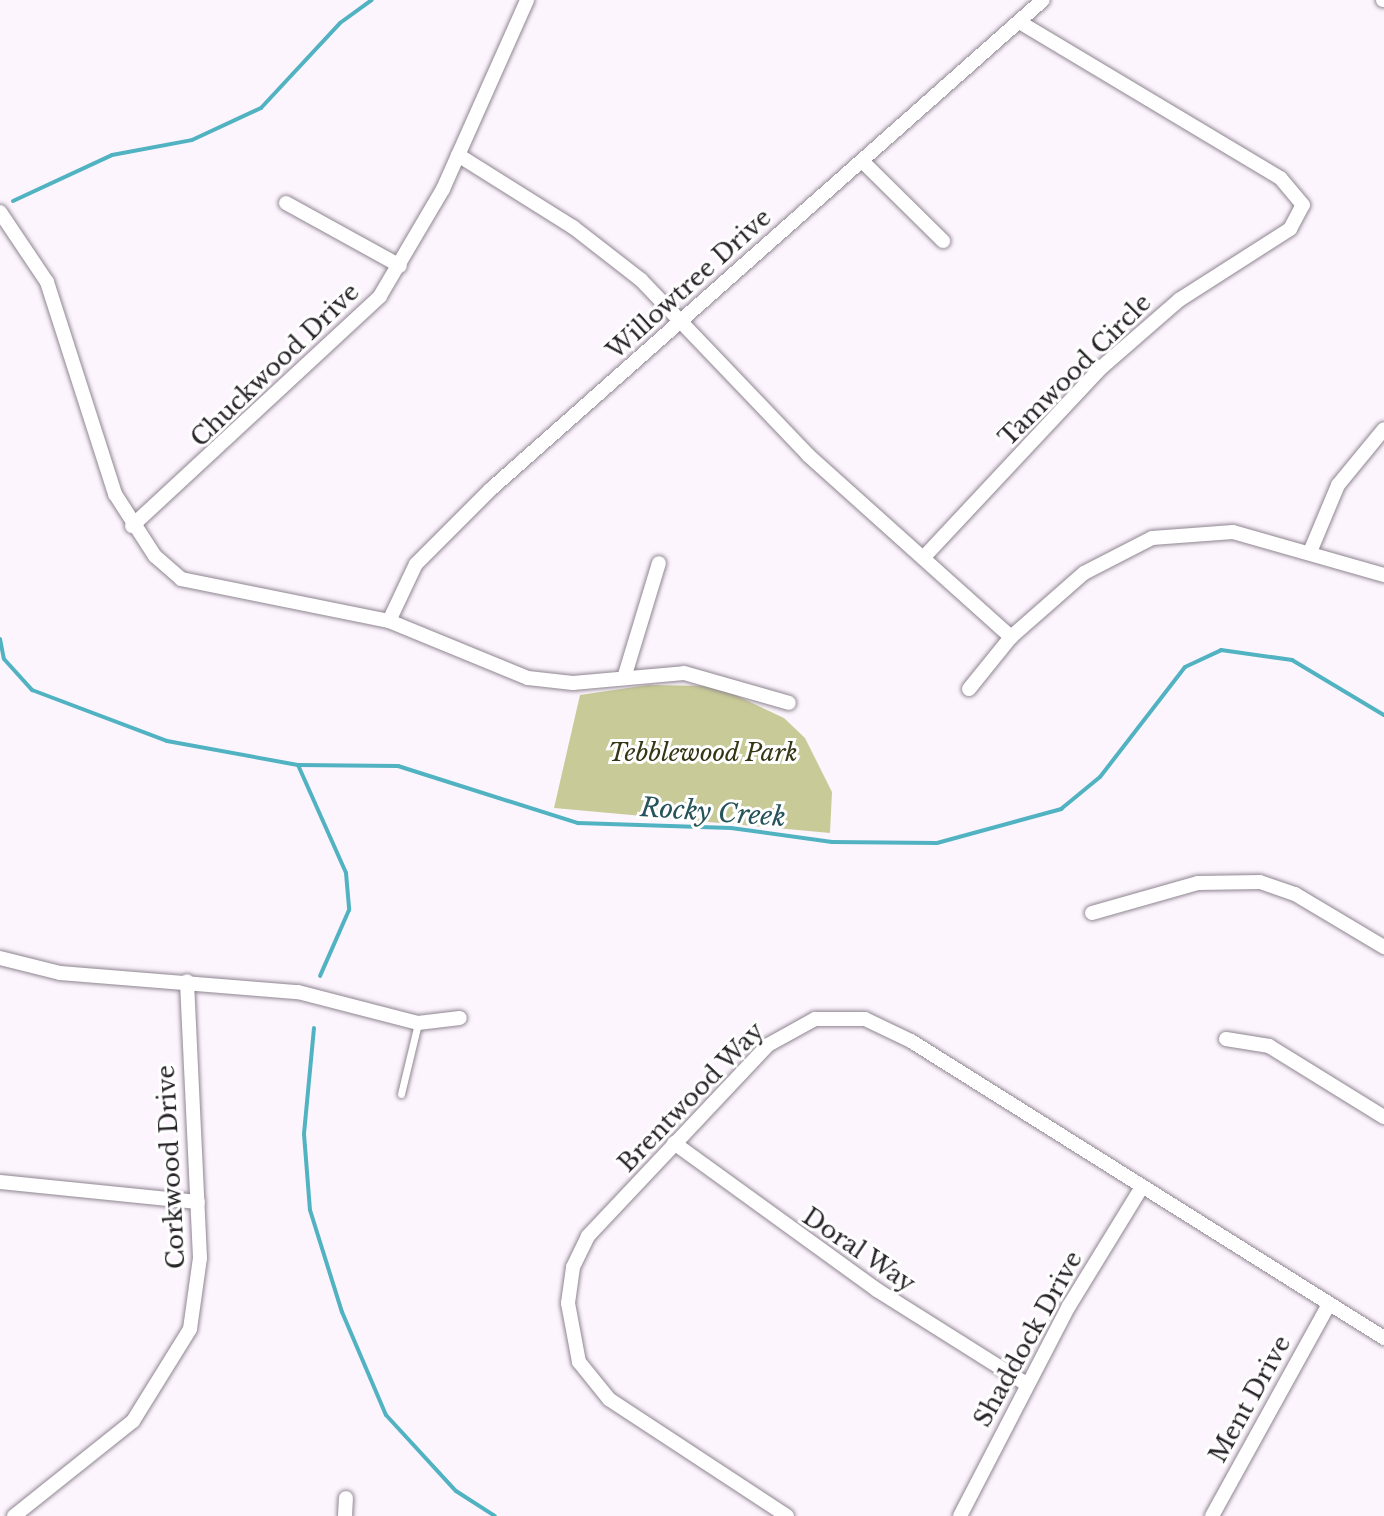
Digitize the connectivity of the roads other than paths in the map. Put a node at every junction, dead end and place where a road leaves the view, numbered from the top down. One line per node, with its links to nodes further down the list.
1 (527, 0): 4 (street, Chuckwood Drive)
2 (1043, 0): 3 (street, Willowtree Drive)
3 (1019, 22): 5 (street, Willowtree Drive); 14 (street, Tamwood Circle)
4 (458, 155): 9 (street, Chuckwood Drive); 10 (street)
5 (862, 161): 8 (street); 10 (street, Willowtree Drive)
6 (286, 203): 9 (street)
7 (0, 212): 12 (street)
8 (943, 241)
9 (400, 266): 12 (street, Chuckwood Drive)
10 (682, 320): 14 (street); 17 (street, Willowtree Drive)
11 (1384, 429): 13 (street)
12 (132, 526): 17 (street)
13 (1310, 552): 16 (street); 18 (street)
14 (924, 557): 18 (street)
15 (659, 563): 19 (street)
16 (1384, 575)
17 (389, 621): 19 (street)
18 (1011, 637): 20 (street)
19 (624, 678): 21 (street)
20 (969, 689)
21 (789, 703)
22 (1092, 913): 23 (street)
23 (1384, 947)
24 (0, 958): 25 (street)
25 (187, 981): 27 (street); 34 (street, Corkwood Drive)
26 (460, 1018): 27 (street)
27 (418, 1023): 29 (lane)
28 (1226, 1039): 30 (street)
29 (401, 1094)
30 (1384, 1117)
31 (674, 1143): 33 (street, Brentwood Way); 37 (street, Doral Way); 41 (street, Brentwood Way)
32 (0, 1182): 34 (street)
33 (1142, 1187): 35 (street, Brentwood Way); 37 (street, Shaddock Drive)
34 (198, 1202): 39 (street, Corkwood Drive)
35 (1329, 1304): 36 (street, Brentwood Way); 43 (street, Ment Drive)
36 (1384, 1338)
37 (1026, 1384): 42 (street, Shaddock Drive)
38 (346, 1498): 40 (street)
39 (14, 1516)
40 (345, 1516)
41 (787, 1516)
42 (960, 1516)
43 (1212, 1516)

